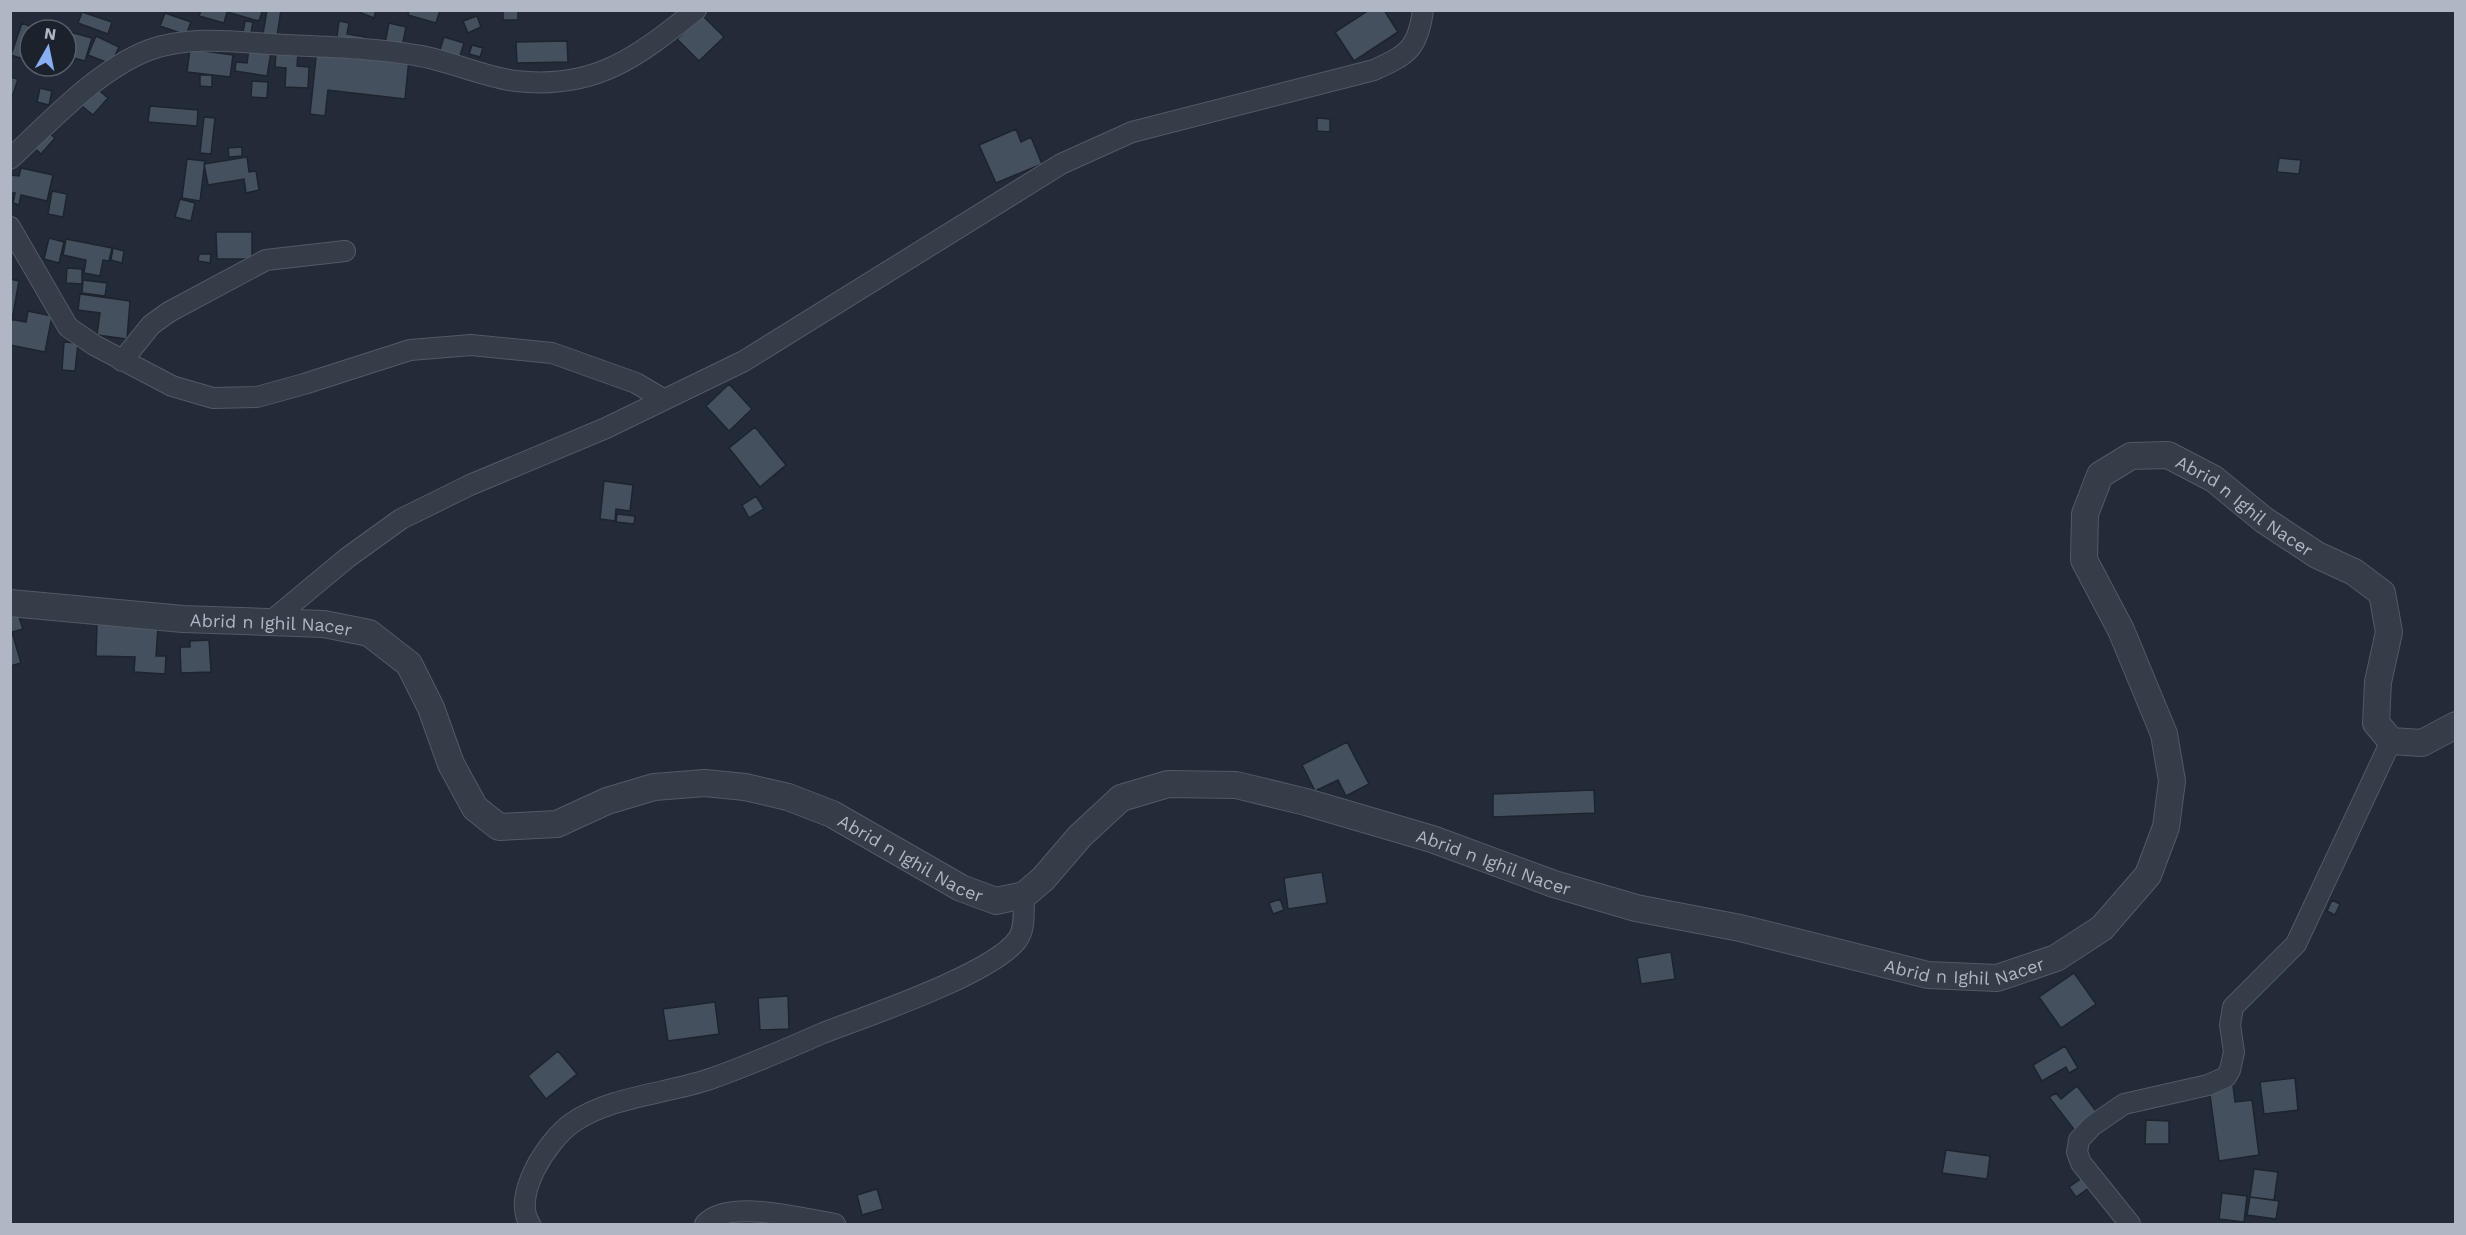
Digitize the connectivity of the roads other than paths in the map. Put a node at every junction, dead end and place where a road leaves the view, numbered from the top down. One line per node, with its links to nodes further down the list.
1 (696, 10): 3 (street)
2 (1423, 10): 7 (street)
3 (10, 159)
4 (10, 226): 6 (street)
5 (345, 251): 6 (street)
6 (122, 361): 7 (street)
7 (663, 399): 9 (street)
8 (10, 603): 9 (street, Abrid n Ighil Nacer)
9 (270, 622): 12 (street, Abrid n Ighil Nacer)
10 (2456, 725): 11 (street)
11 (2391, 741): 12 (street, Abrid n Ighil Nacer); 16 (street)
12 (1024, 895): 13 (street)
13 (530, 1224)
14 (705, 1224): 15 (street)
15 (835, 1224)
16 (2130, 1224)

